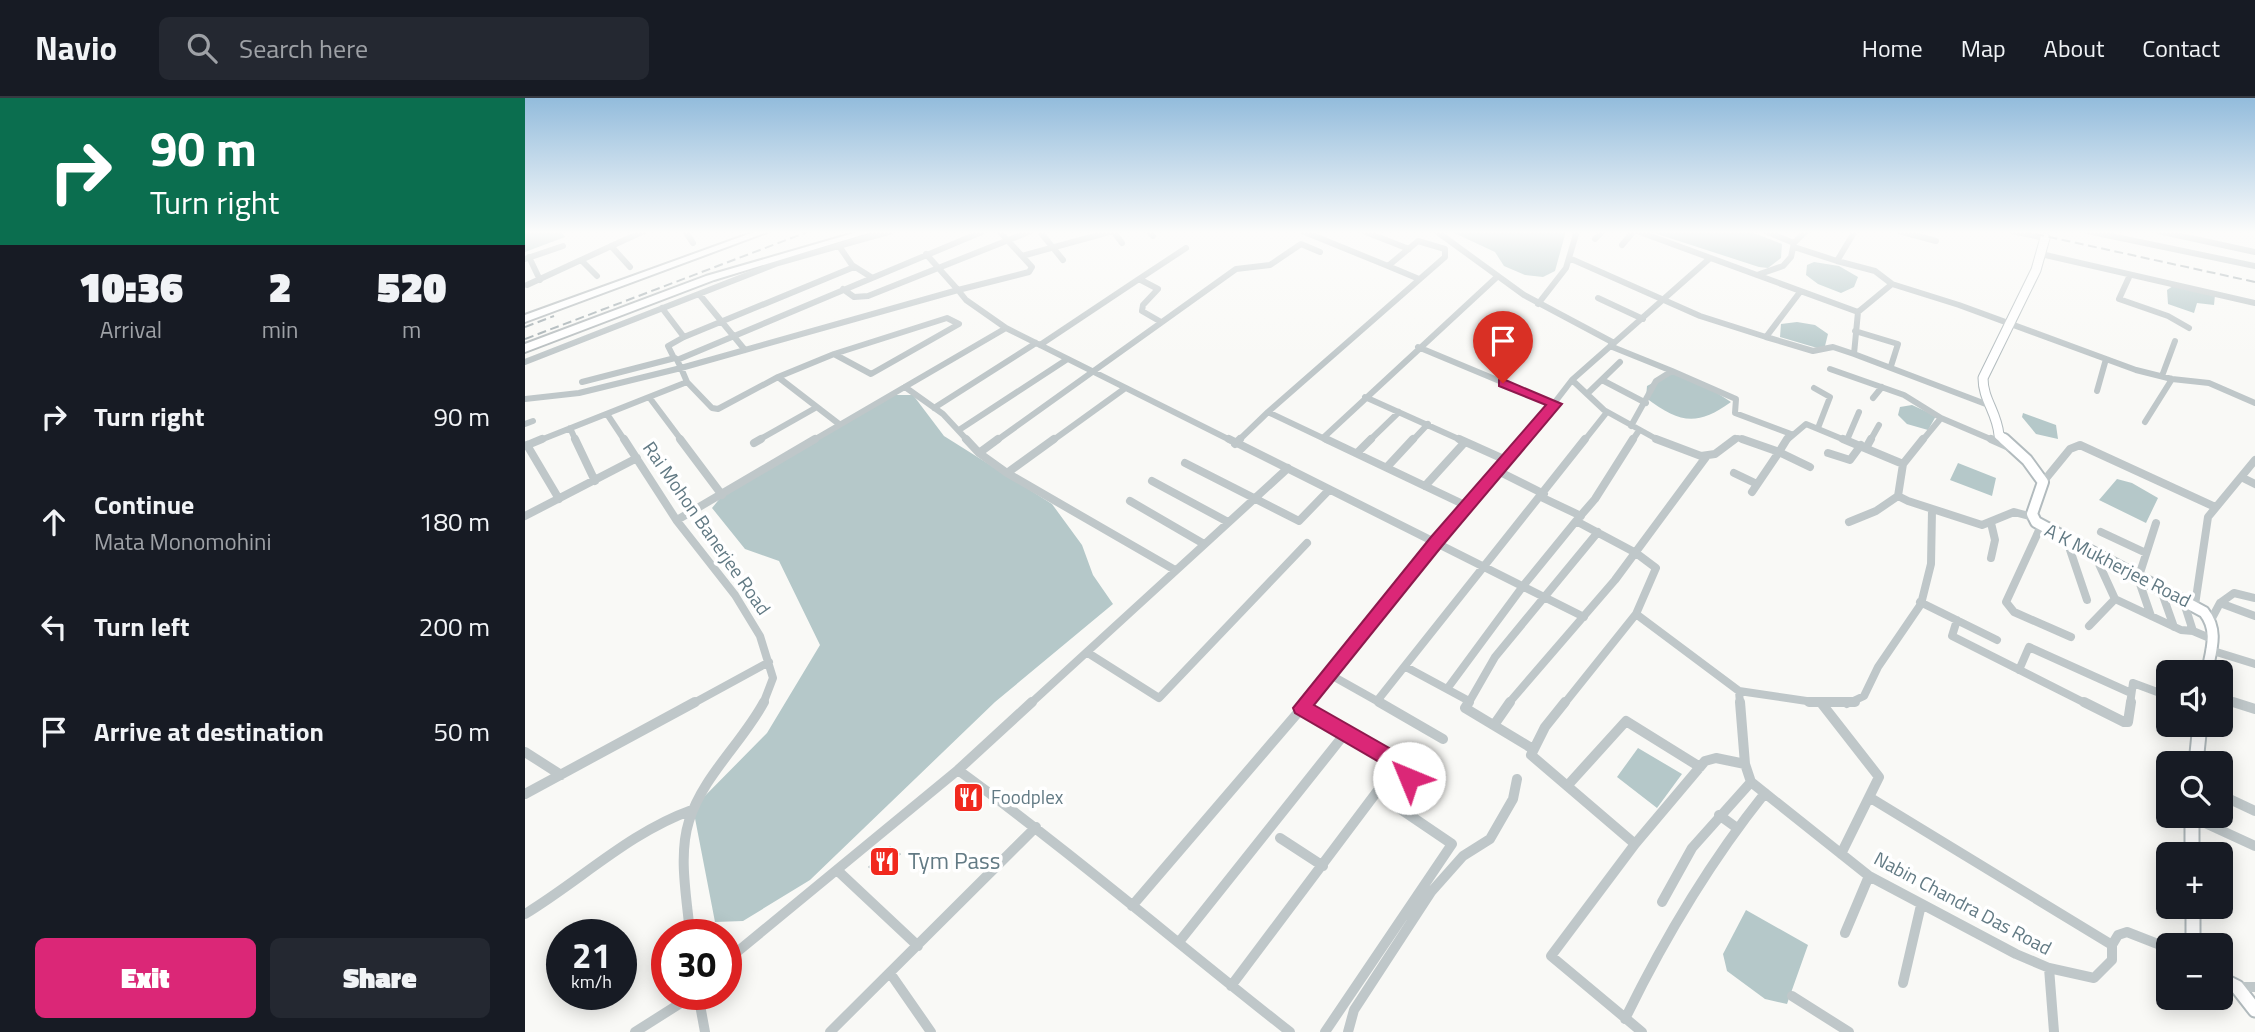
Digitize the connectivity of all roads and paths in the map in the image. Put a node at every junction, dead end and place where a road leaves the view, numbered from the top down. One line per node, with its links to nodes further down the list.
1 (537, 275): 25 (street)
2 (550, 275): 25 (street)
3 (646, 275): 40 (highway)
4 (722, 275): 55 (highway)
5 (748, 275): 33 (street)
6 (835, 275): 42 (street)
7 (866, 275): 24 (street)
8 (879, 275): 24 (street)
9 (917, 275): 30 (street)
10 (944, 275): 31 (street)
11 (1020, 275): 31 (street)
12 (1146, 275): 26 (street)
13 (1228, 275): 43 (street)
14 (1408, 275): 27 (street)
15 (1424, 275): 27 (street)
16 (1561, 275): 37 (street)
17 (1606, 275): 35 (street)
18 (1692, 275): 35 (street)
19 (1757, 275): 32 (street)
20 (1880, 275): 28 (street)
21 (2033, 275): 44 (street)
22 (2130, 275): 36 (street); 46 (street)
23 (1498, 276): 37 (street); 54 (street)
24 (871, 278): 30 (street)
25 (540, 279): 29 (street)
26 (1139, 279): 43 (street); 52 (street)
27 (1419, 279): 92 (street)
28 (1892, 284): 39 (street); 44 (street)
29 (527, 285)
30 (843, 289): 48 (street)
31 (959, 292): 45 (street); 56 (street)
32 (1800, 292): 39 (street); 50 (street)
33 (699, 294): 38 (street); 42 (street)
34 (1598, 298): 41 (street)
35 (1663, 300): 41 (street); 50 (street)
36 (2255, 303)
37 (1538, 304): 53 (street)
38 (663, 307): 49 (street); 62 (street)
39 (1858, 312): 47 (street)
40 (525, 319)
41 (1643, 319): 53 (street)
42 (722, 320): 48 (street); 49 (street)
43 (1161, 322): 68 (street)
44 (2008, 325): 60 (street); 89 (street)
45 (1006, 328): 52 (street); 76 (street)
46 (2189, 328)
47 (1855, 331): 58 (street); 64 (street)
48 (733, 335): 56 (street); 59 (street)
49 (684, 337): 59 (street)
50 (1766, 337): 58 (street)
51 (2175, 341): 69 (street)
52 (1038, 344): 61 (street); 91 (street)
53 (1612, 344): 67 (street); 73 (street)
54 (1418, 347): 83 (street); 88 (street)
55 (525, 348)
56 (745, 350): 65 (street)
57 (834, 354): 57 (street); 70 (street)
58 (1854, 354): 64 (street)
59 (675, 358): 65 (street); 75 (street)
60 (2106, 359): 69 (street); 80 (street)
61 (1066, 360): 68 (street); 105 (street)
62 (525, 362)
63 (1620, 362): 74 (street)
64 (1891, 366): 89 (street)
65 (681, 369): 72 (street); 85 (street)
66 (1830, 369): 77 (street)
67 (1672, 371): 86 (street); 106 (street)
68 (1092, 372): 79 (street); 116 (street)
69 (2162, 376): 71 (street)
70 (778, 377): 72 (street); 90 (street)
71 (2172, 379): 87 (street); 98 (street)
72 (687, 380): 82 (street)
73 (1572, 380): 81 (street); 88 (street)
74 (1602, 380): 81 (street); 86 (street)
75 (582, 382)
76 (905, 387): 91 (street); 99 (street)
77 (1882, 387): 84 (street); 97 (street)
78 (1814, 388): 103 (street)
79 (1124, 389): 111 (street); 130 (street)
80 (2097, 391)
81 (1587, 394): 94 (street)
82 (649, 397): 96 (street); 140 (street)
83 (1365, 397): 93 (street); 107 (street)
84 (1874, 398)
85 (525, 399)
86 (1646, 403): 104 (street)
87 (2255, 403)
88 (1555, 404): 122 (street)
89 (1991, 406): 114 (street)
90 (817, 407): 99 (street); 110 (street)
91 (934, 408): 105 (street)
92 (1268, 412): 107 (street); 111 (street)
93 (1399, 412): 100 (street); 117 (street)
94 (1607, 412): 104 (street); 141 (street)
95 (1859, 412): 108 (street)
96 (607, 414): 102 (street); 120 (street, Rai Mohon Banerjee Road)
97 (1941, 418): 114 (street); 124 (street)
98 (2145, 422)
99 (839, 424): 140 (street)
100 (1427, 424): 109 (street); 125 (street)
101 (1879, 425): 113 (street)
102 (570, 428): 112 (street); 132 (street)
103 (1818, 428): 106 (street); 108 (street)
104 (1635, 429): 119 (street); 151 (street)
105 (958, 430): 116 (street)
106 (1791, 434): 115 (street)
107 (1323, 438): 117 (street)
108 (1847, 440): 113 (street)
109 (1465, 442): 122 (street); 137 (street)
110 (754, 443)
111 (1234, 444): 127 (street)
112 (526, 446): 143 (street)
113 (1863, 447): 118 (street); 124 (street)
114 (2012, 448): 134 (street)
115 (1779, 452): 119 (street); 126 (street); 135 (street)
116 (979, 453): 130 (street)
117 (1357, 453): 125 (street)
118 (1828, 453)
119 (1706, 457): 164 (street)
120 (637, 458): 132 (street); 152 (street, Rai Mohon Banerjee Road)
121 (2255, 460): 131 (street)
122 (1508, 461): 128 (street)
123 (1185, 463): 144 (street)
124 (1903, 464): 142 (street)
125 (1387, 467): 137 (street)
126 (1810, 467)
127 (1288, 468): 138 (street); 144 (street)
128 (1498, 471): 141 (street); 146 (street)
129 (1734, 473): 135 (street)
130 (1007, 474): 169 (street)
131 (2243, 478): 136 (street); 147 (street)
132 (595, 481): 143 (street)
133 (1152, 481): 153 (street)
134 (2043, 482): 147 (street); 150 (street, A K Mukherjee Road)
135 (1757, 484): 139 (street)
136 (2255, 484)
137 (1425, 486): 146 (street)
138 (1329, 490): 144 (street); 161 (street)
139 (1752, 492)
140 (722, 495): 152 (street)
141 (1543, 495): 151 (street); 168 (street)
142 (1898, 496): 148 (street); 154 (street)
143 (559, 499): 149 (street)
144 (1253, 500): 153 (street)
145 (1130, 501): 163 (street)
146 (1467, 506): 161 (street)
147 (2215, 507): 180 (street)
148 (1933, 510): 155 (street); 177 (street)
149 (525, 516)
150 (2033, 517): 155 (street); 157 (street, A K Mukherjee Road)
151 (1579, 518): 158 (street); 171 (street)
152 (677, 520): 195 (street, Rai Mohon Banerjee Road)
153 (1228, 522): 163 (street)
154 (1849, 522)
155 (1991, 523): 167 (street)
156 (2156, 523): 166 (street)
157 (2041, 526): 160 (street, A K Mukherjee Road); 190 (street)
158 (1598, 532): 164 (street); 173 (street)
159 (2101, 532): 166 (street)
160 (2066, 538): 165 (street, A K Mukherjee Road); 176 (street)
161 (1436, 542): 168 (street); 199 (street)
162 (1307, 543): 193 (street)
163 (1204, 544): 169 (street)
164 (1636, 553): 181 (street); 184 (street)
165 (2094, 553): 170 (street, A K Mukherjee Road); 175 (street)
166 (2146, 553): 170 (street)
167 (1991, 558)
168 (1485, 568): 171 (street); 197 (street)
169 (1175, 570): 193 (street)
170 (2140, 580): 180 (street, A K Mukherjee Road); 182 (street)
171 (1523, 586): 173 (street); 200 (street)
172 (2162, 593): 188 (street)
173 (1542, 596): 184 (street); 205 (street)
174 (2255, 598): 179 (street)
175 (2115, 599): 182 (street); 187 (street)
176 (2087, 600)
177 (1920, 602): 186 (street); 207 (street)
178 (2184, 603): 189 (street)
179 (2220, 603): 183 (street); 185 (street)
180 (2195, 605): 185 (street, A K Mukherjee Road)
181 (1636, 614): 201 (street); 213 (street)
182 (2151, 616): 188 (street)
183 (2255, 616)
184 (1584, 617): 210 (street)
185 (2212, 618): 192 (street, A K Mukherjee Road)
186 (1957, 620): 191 (street); 198 (street)
187 (2089, 626)
188 (2174, 627): 189 (street)
189 (2193, 631): 192 (street)
190 (2071, 637)
191 (1997, 640)
192 (2211, 644): 194 (street, A K Mukherjee Road); 196 (street)
193 (1089, 653): 217 (street)
194 (2209, 660)
195 (769, 662): 219 (street); 227 (street, Rai Mohon Banerjee Road)
196 (2255, 664)
197 (1406, 667): 200 (street); 204 (street)
198 (2019, 670): 203 (street); 203 (street)
199 (1329, 674): 204 (street); 208 (street)
200 (1447, 689): 205 (street)
201 (1739, 691): 207 (street); 215 (street)
202 (2156, 691): 203 (street)
203 (2131, 693)
204 (1377, 701): 212 (street)
205 (1469, 701): 210 (street)
206 (2233, 702): 209 (street)
207 (1822, 705): 225 (street)
208 (1301, 708): 211 (street); 242 (street)
209 (2255, 709)
210 (1494, 725): 213 (street)
211 (1347, 731): 246 (street); 268 (street)
212 (1443, 739)
213 (1533, 749): 222 (street)
214 (525, 752): 219 (street)
215 (1745, 764): 216 (street); 221 (street)
216 (1700, 767): 222 (street); 234 (street)
217 (958, 770): 230 (street); 238 (street)
218 (1391, 773): 237 (street)
219 (561, 775): 224 (street)
220 (1517, 779): 269 (street)
221 (1751, 782): 223 (street, Nabin Chandra Das Road); 229 (street)
222 (1568, 785): 234 (street)
223 (1765, 793): 231 (street); 236 (street, Nabin Chandra Das Road)
224 (525, 794)
225 (1869, 797): 236 (street); 248 (street)
226 (2233, 801): 228 (street)
227 (692, 810): 243 (street); 244 (street, Rai Mohon Banerjee Road)
228 (2255, 811)
229 (1719, 814): 231 (street); 240 (street)
230 (1036, 827): 242 (street); 249 (street)
231 (1737, 828): 262 (street)
232 (2217, 828): 235 (street)
233 (1280, 838): 237 (street)
234 (1635, 844): 262 (street)
235 (2255, 846)
236 (1841, 854): 239 (street, Nabin Chandra Das Road)
237 (1323, 866): 255 (street)
238 (838, 871): 249 (street); 250 (street)
239 (1869, 876): 241 (street, Nabin Chandra Das Road); 245 (street)
240 (1662, 902)
241 (1921, 905): 251 (street, Nabin Chandra Das Road); 253 (street)
242 (1132, 906): 246 (street)
243 (525, 912)
244 (689, 919)
245 (1845, 933)
246 (1179, 943): 255 (street)
247 (2156, 943): 248 (street)
248 (2112, 945): 251 (street, Nabin Chandra Das Road)
249 (918, 946): 252 (street)
250 (742, 948)
251 (2049, 968): 272 (street)
252 (890, 973): 265 (street); 266 (street)
253 (1903, 983)
254 (2233, 985): 256 (street)
255 (1231, 986): 267 (street)
256 (2237, 987): 257 (street); 261 (street)
257 (2255, 987)
258 (1792, 996): 271 (street)
259 (670, 1010): 263 (street)
260 (700, 1010): 264 (street)
261 (2255, 1010)
262 (1625, 1018): 270 (street)
263 (635, 1032)
264 (705, 1032)
265 (830, 1032)
266 (931, 1032)
267 (1290, 1032)
268 (1325, 1032)
269 (1348, 1032)
270 (1642, 1032)
271 (1849, 1032)
272 (2054, 1032)

